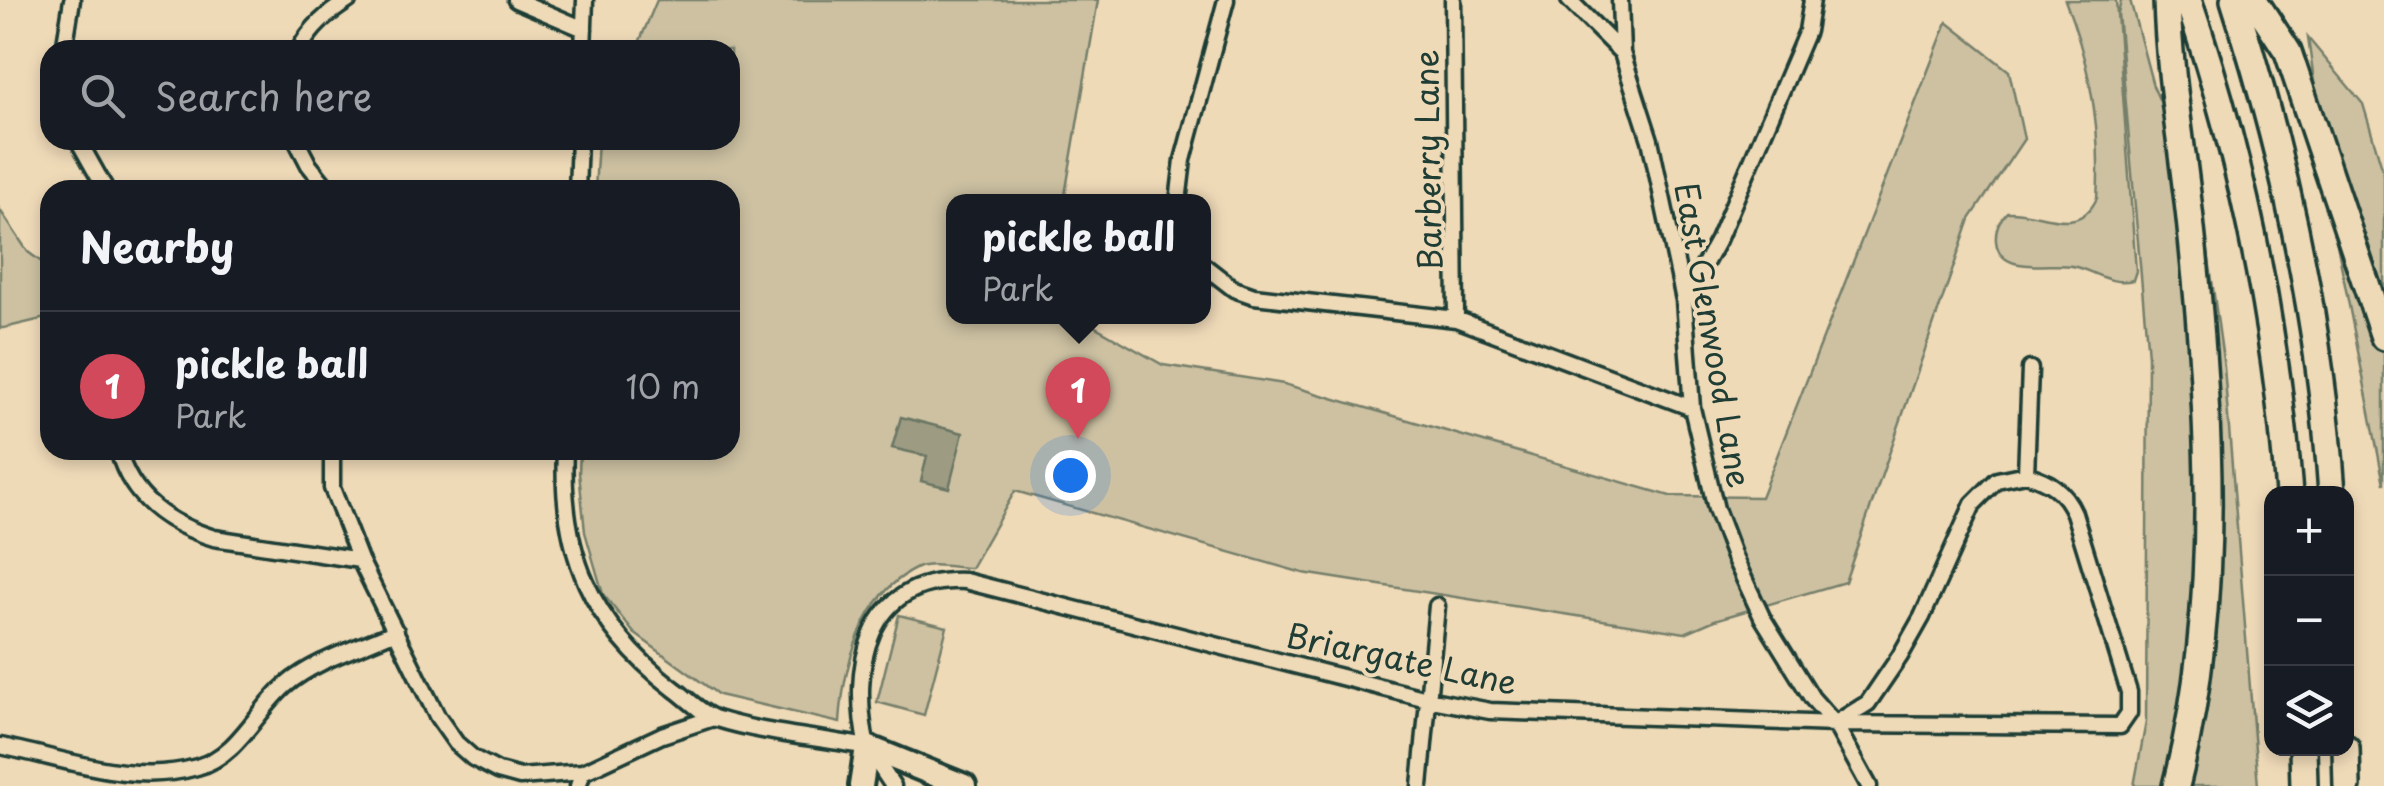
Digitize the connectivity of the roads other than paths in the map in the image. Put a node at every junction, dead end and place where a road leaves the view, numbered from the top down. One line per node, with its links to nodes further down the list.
1 (72, 0): 15 (street)
2 (349, 0): 16 (street)
3 (516, 0): 14 (street)
4 (586, 0): 14 (street)
5 (1226, 0): 25 (street)
6 (1453, 0): 28 (street, Barberry Lane)
7 (1570, 0): 18 (street, East Glenwood Lane)
8 (1620, 0): 18 (street)
9 (1812, 0): 27 (street)
10 (2166, 0): 54 (highway)
11 (2188, 0): 36 (highway)
12 (2234, 0): 37 (highway)
13 (2254, 0): 29 (highway)
14 (584, 29): 17 (street)
15 (66, 40)
16 (304, 40)
17 (583, 40)
18 (1622, 53): 27 (street, East Glenwood Lane)
19 (84, 150): 22 (street)
20 (301, 150): 23 (street)
21 (579, 150): 24 (street)
22 (100, 180)
23 (321, 180)
24 (577, 180)
25 (1179, 194)
26 (1211, 270): 28 (street)
27 (1684, 300): 31 (street, East Glenwood Lane)
28 (1456, 319): 31 (street)
29 (2384, 338)
30 (2030, 369): 35 (street)
31 (1692, 408): 43 (street, East Glenwood Lane)
32 (122, 460): 38 (street)
33 (332, 460): 38 (street)
34 (564, 460): 42 (street)
35 (2026, 474): 43 (street); 43 (street, Briargate Lane)
36 (2288, 486)
37 (2331, 486)
38 (360, 560): 40 (street)
39 (1437, 606): 41 (street)
40 (396, 631): 44 (street); 48 (street)
41 (1428, 699): 43 (street, Briargate Lane); 45 (street, Briargate Lane); 52 (street)
42 (713, 718): 45 (street); 48 (street)
43 (1835, 724): 53 (street, East Glenwood Lane)
44 (0, 746)
45 (866, 748): 49 (main road); 50 (street); 51 (main road)
46 (2303, 756): 55 (highway)
47 (2346, 756): 56 (highway)
48 (581, 779)
49 (861, 786)
50 (893, 786)
51 (964, 786)
52 (1420, 786)
53 (1869, 786)
54 (2176, 786)
55 (2304, 786)
56 (2348, 786)

